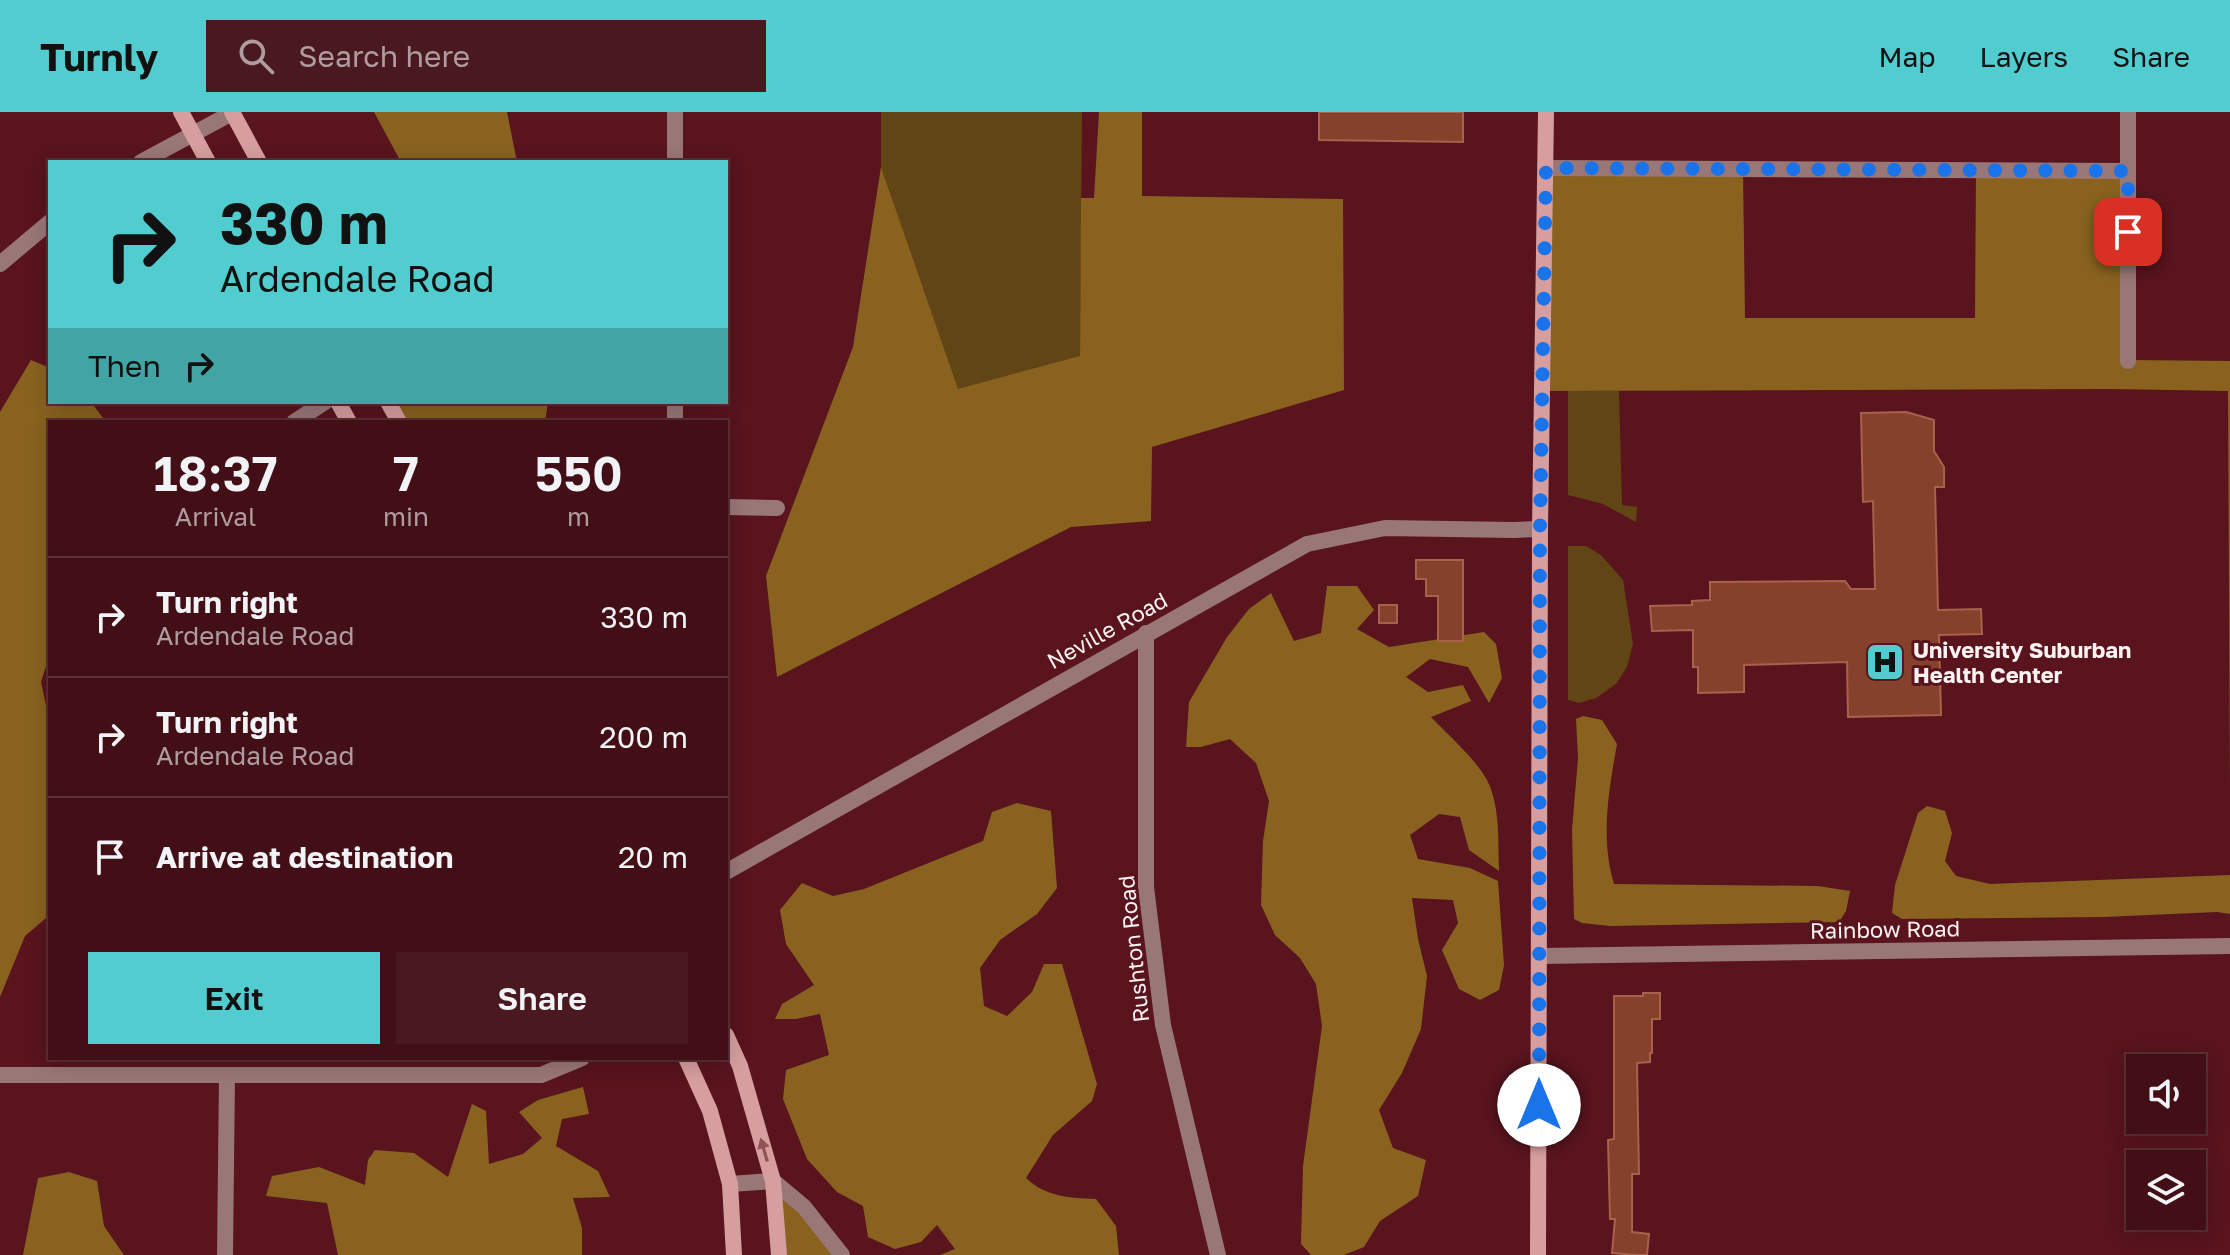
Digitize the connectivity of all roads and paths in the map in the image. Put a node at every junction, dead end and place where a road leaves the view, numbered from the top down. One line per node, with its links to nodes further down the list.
1 (181, 112): 6 (main road)
2 (232, 112): 6 (street); 9 (main road)
3 (675, 112): 10 (street)
4 (1546, 112): 11 (main road)
5 (2128, 112): 12 (street)
6 (193, 134): 7 (street); 8 (main road)
7 (145, 160)
8 (207, 160)
9 (258, 160)
10 (675, 160)
11 (1546, 168): 12 (street); 20 (main road)
12 (2128, 171): 15 (street)
13 (48, 224): 14 (street)
14 (0, 264)
15 (2128, 361)
16 (322, 404): 17 (street)
17 (297, 420)
18 (728, 507): 19 (street)
19 (777, 508)
20 (1540, 529): 21 (street, Neville Road); 24 (main road)
21 (1146, 633): 22 (street, Neville Road); 36 (street, Rushton Road)
22 (728, 871)
23 (2230, 946): 24 (street, Rainbow Road)
24 (1540, 956): 37 (main road)
25 (728, 1039): 30 (main road, one-way to 25)
26 (577, 1060): 29 (street)
27 (687, 1060): 31 (main road)
28 (0, 1075): 29 (street)
29 (227, 1075): 32 (street)
30 (773, 1181): 31 (street); 34 (main road); 35 (street)
31 (730, 1184): 33 (main road)
32 (225, 1255)
33 (734, 1255)
34 (779, 1255)
35 (842, 1255)
36 (1218, 1255)
37 (1538, 1255)

